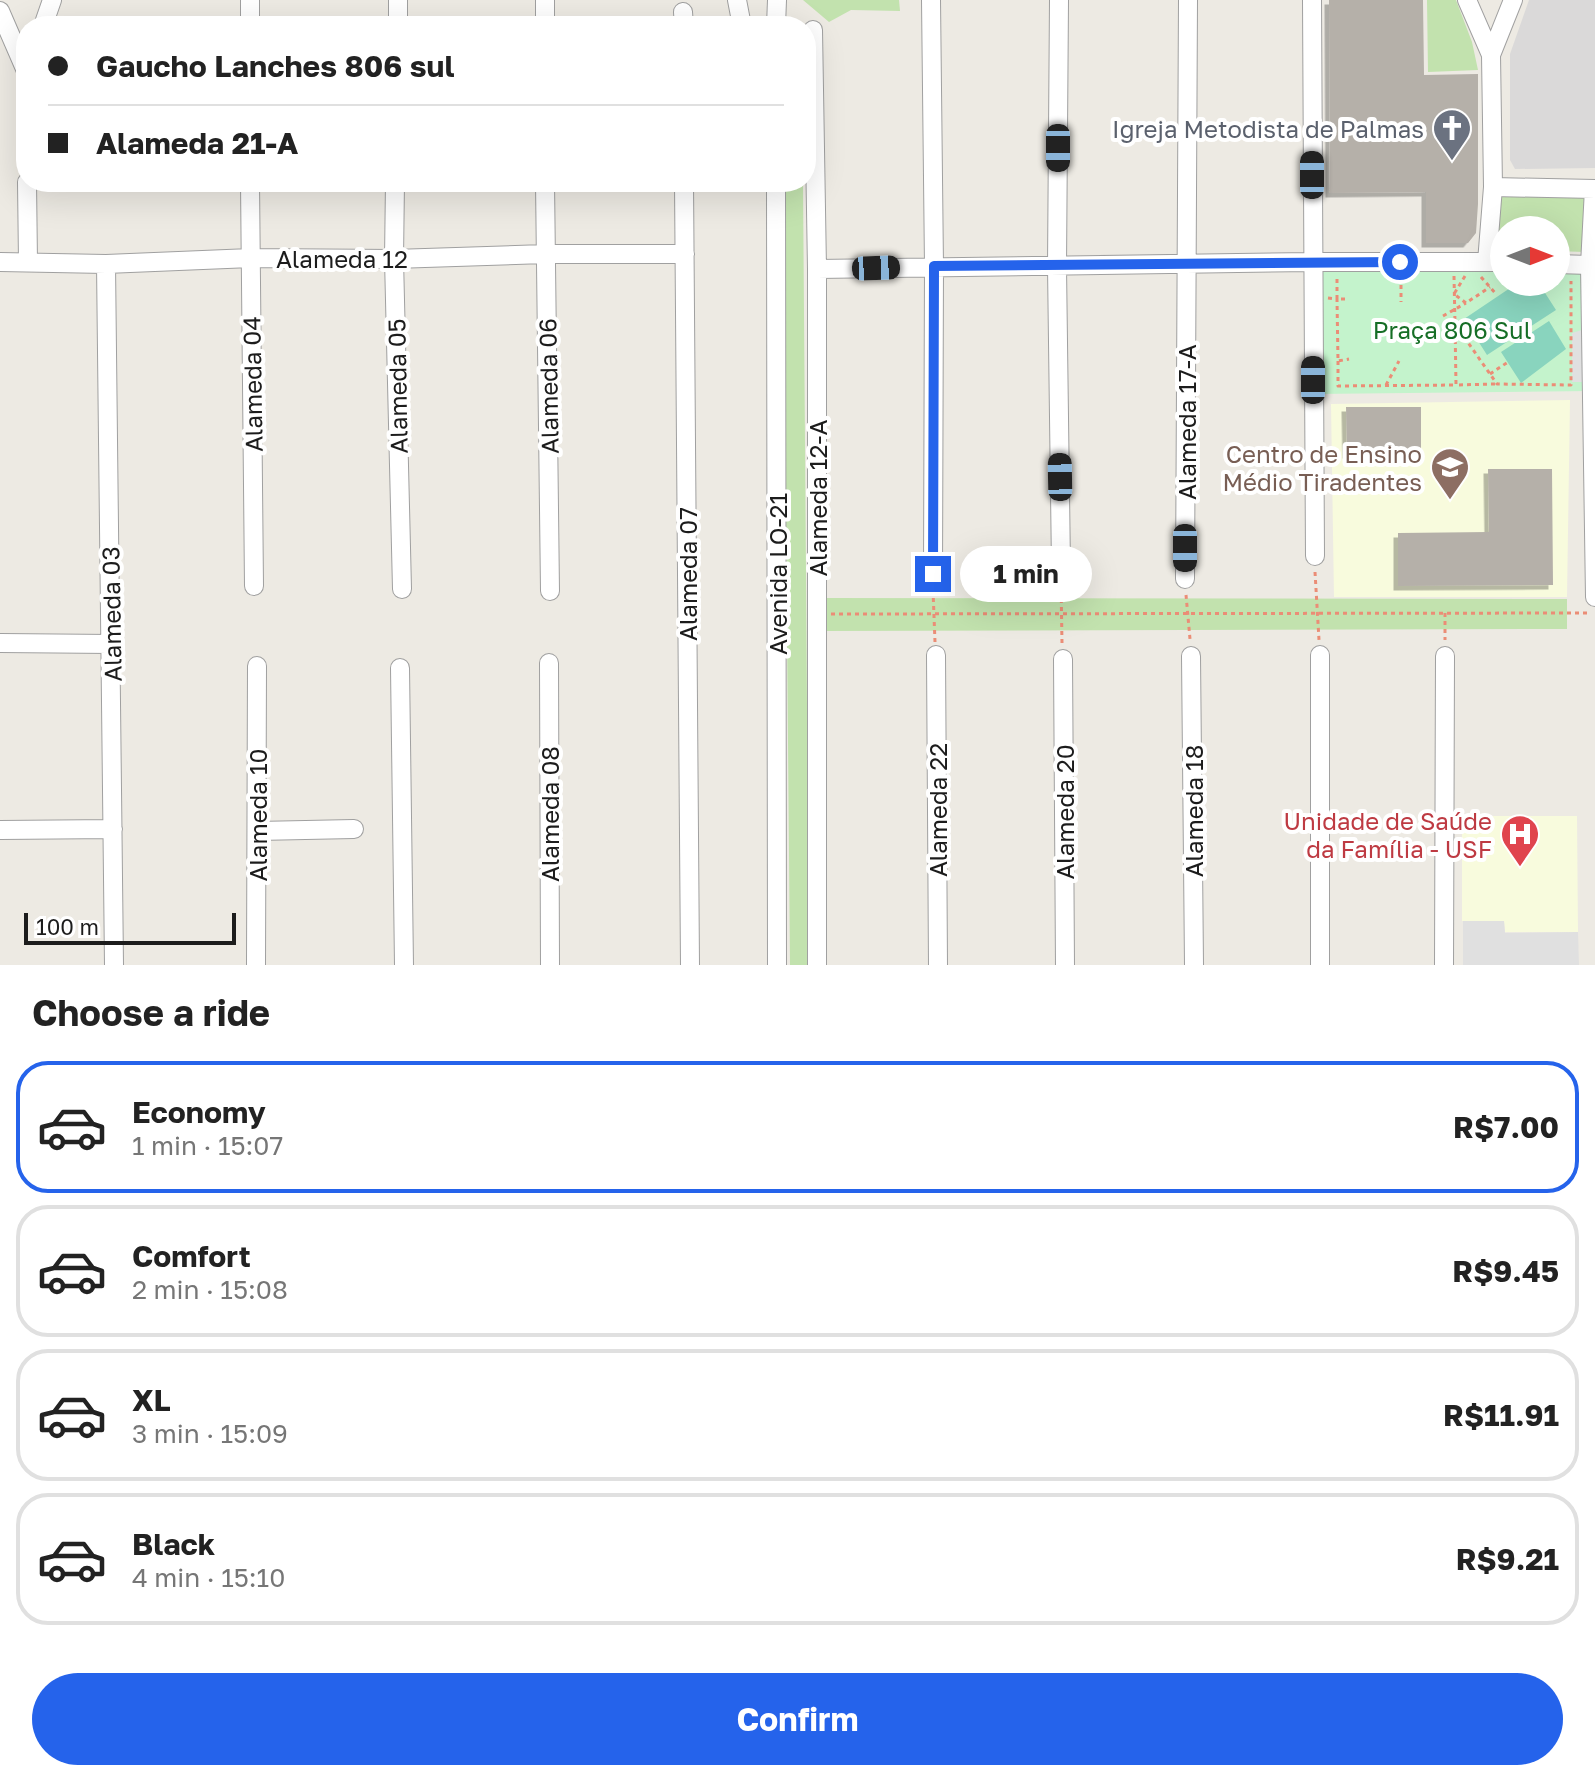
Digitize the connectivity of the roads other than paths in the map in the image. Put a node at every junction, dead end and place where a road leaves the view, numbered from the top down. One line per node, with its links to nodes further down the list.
1 (931, 0): 30 (street)
2 (1059, 0): 31 (street)
3 (1188, 0): 27 (street, Alameda 17-A)
4 (1312, 0): 25 (street)
5 (1467, 0): 9 (street)
6 (1513, 0): 9 (street)
7 (0, 11): 8 (street)
8 (16, 48)
9 (1491, 55): 10 (street)
10 (1493, 187): 11 (street); 28 (street)
11 (1594, 189): 29 (street)
12 (27, 192): 24 (street)
13 (250, 192): 21 (street, Alameda 04)
14 (395, 192): 22 (street, Alameda 05)
15 (545, 192): 19 (street, Alameda 06)
16 (684, 192): 20 (street, Alameda 07)
17 (776, 192): 61 (street, Avenida LO-21)
18 (816, 192): 33 (street, Alameda 12-A)
19 (545, 254): 20 (street, Alameda 12); 22 (street, Alameda 12); 40 (street, Alameda 06)
20 (685, 254): 60 (street, Alameda 07)
21 (251, 258): 22 (street, Alameda 12); 26 (street, Alameda 12); 38 (street, Alameda 04)
22 (394, 259): 39 (street, Alameda 05)
23 (0, 262): 24 (street, Alameda 12)
24 (28, 262): 26 (street, Alameda 12)
25 (1312, 262): 27 (street); 28 (street); 34 (street)
26 (106, 264): 43 (street, Alameda 03)
27 (1187, 265): 31 (street); 37 (street, Alameda 17-A)
28 (1489, 265)
29 (1590, 265): 32 (street); 41 (street)
30 (934, 266): 31 (street); 33 (street); 36 (street)
31 (1057, 267): 35 (street)
32 (1570, 267)
33 (817, 269): 62 (street, Alameda 12-A)
34 (1315, 556)
35 (1061, 567)
36 (933, 574)
37 (1185, 579)
38 (254, 586)
39 (402, 589)
40 (550, 591)
41 (1595, 597)
42 (0, 643): 43 (street)
43 (112, 644): 52 (street, Alameda 03)
44 (936, 655): 63 (street, Alameda 22)
45 (1320, 655): 66 (street)
46 (1191, 656): 65 (street, Alameda 18)
47 (1445, 656): 67 (street)
48 (1063, 659): 64 (street, Alameda 20)
49 (549, 663): 59 (street, Alameda 08)
50 (257, 666): 55 (street, Alameda 10)
51 (400, 668): 58 (street)
52 (113, 829): 54 (street); 56 (street, Alameda 03)
53 (354, 829): 55 (street)
54 (0, 830)
55 (257, 831): 57 (street, Alameda 10)
56 (114, 965)
57 (256, 965)
58 (404, 965)
59 (550, 965)
60 (690, 965)
61 (777, 965)
62 (817, 965)
63 (938, 965)
64 (1065, 965)
65 (1194, 965)
66 (1320, 965)
67 (1444, 965)

